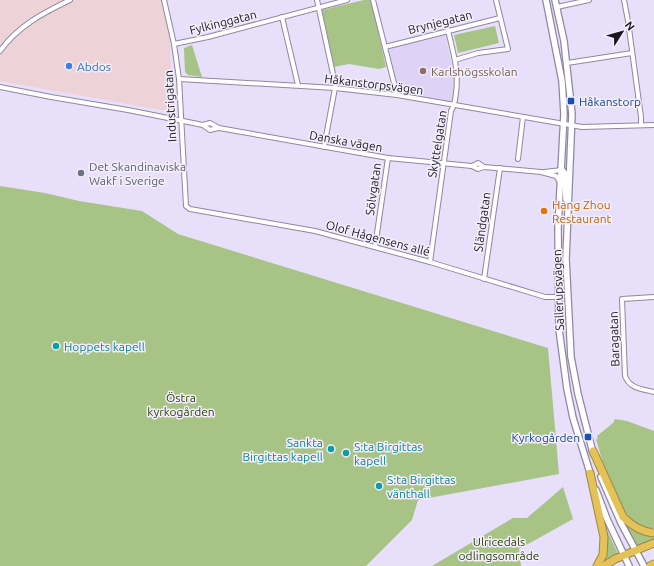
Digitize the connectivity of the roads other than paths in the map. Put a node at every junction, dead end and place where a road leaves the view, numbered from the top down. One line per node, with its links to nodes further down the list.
1 (70, 0): 18 (street)
2 (165, 0): 16 (street, Industrigatan)
3 (317, 0): 11 (street)
4 (347, 0): 11 (street, Fylkinggatan)
5 (373, 0): 17 (street)
6 (496, 0): 14 (street)
7 (546, 0): 30 (main road, Sallerupsvägen)
8 (555, 0): 12 (main road, Sallerupsvägen)
9 (588, 0): 12 (street)
10 (624, 0): 19 (street)
11 (319, 7): 13 (street, Fylkinggatan); 25 (street)
12 (557, 8): 21 (main road, Sallerupsvägen)
13 (282, 17): 16 (street, Fylkinggatan); 23 (street)
14 (500, 18): 15 (street, Brynjegatan); 20 (street)
15 (448, 30): 17 (street, Brynjegatan); 20 (street, Skyttelgatan)
16 (174, 44): 22 (street, Industrigatan)
17 (385, 47): 26 (street)
18 (0, 51)
19 (632, 53): 21 (street); 32 (street)
20 (455, 60): 27 (street, Skyttelgatan)
21 (567, 63): 31 (main road, Sallerupsvägen)
22 (179, 78): 23 (street, Håkanstorpsvägen); 29 (street, Industrigatan)
23 (298, 85): 25 (street, Håkanstorpsvägen)
24 (0, 87): 29 (street, Danska vägen)
25 (335, 88): 26 (street, Håkanstorpsvägen); 34 (street)
26 (396, 95): 27 (street, Håkanstorpsvägen)
27 (454, 106): 28 (street, Håkanstorpsvägen); 37 (street, Skyttelgatan)
28 (523, 117): 30 (street, Håkanstorpsvägen); 36 (street)
29 (181, 122): 34 (street, Danska vägen); 42 (street, Industrigatan)
30 (564, 124): 31 (street, Håkanstorpsvägen); 39 (main road, Sallerupsvägen)
31 (572, 125): 32 (street, Håkanstorpsvägen); 43 (main road, Sallerupsvägen)
32 (641, 125): 33 (street, Håkanstorpsvägen)
33 (654, 125)
34 (324, 147): 35 (street, Danska vägen)
35 (388, 158): 37 (street, Danska vägen); 44 (street, Sölvgatan)
36 (518, 159)
37 (444, 163): 38 (street, Danska vägen); 45 (street, Skyttelgatan)
38 (500, 168): 40 (street, Danska vägen); 46 (street, Sländgatan)
39 (562, 170): 40 (street, Danska vägen); 41 (main road, Sallerupsvägen); 43 (main road)
40 (542, 172): 41 (street, Danska vägen)
41 (561, 186): 47 (main road, Sallerupsvägen)
42 (190, 209): 44 (street, Olof Hågensens allé)
43 (568, 215): 50 (main road, Sallerupsvägen)
44 (375, 247): 45 (street, Olof Hågensens allé)
45 (430, 262): 46 (street, Olof Hågensens allé)
46 (484, 279): 47 (street, Olof Hågensens allé)
47 (558, 297): 51 (main road, Sallerupsvägen)
48 (654, 297): 49 (street, Baragatan)
49 (654, 392)
50 (593, 452): 52 (highway); 54 (main road, Sallerupsvägen)
51 (590, 473): 55 (main road, Sallerupsvägen); 57 (highway)
52 (654, 533)
53 (654, 543): 54 (highway)
54 (636, 551): 55 (highway); 60 (main road, Sallerupsvägen)
55 (624, 556): 58 (highway); 59 (main road, Sallerupsvägen)
56 (654, 564): 61 (highway)
57 (597, 566)
58 (604, 566)
59 (629, 566)
60 (644, 566)
61 (650, 566)

